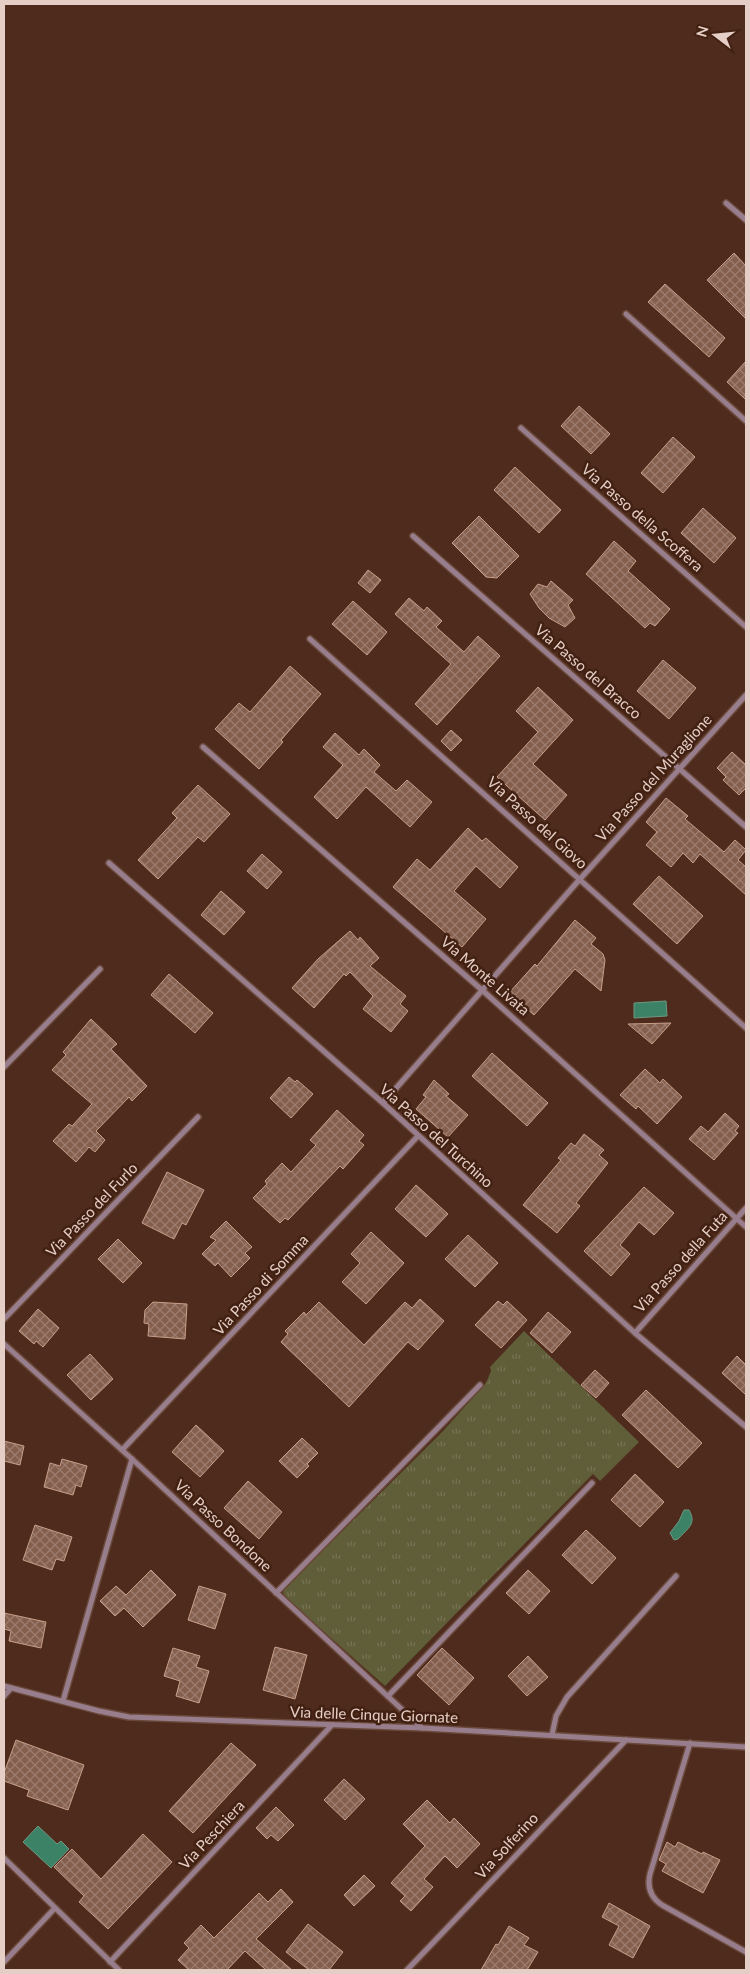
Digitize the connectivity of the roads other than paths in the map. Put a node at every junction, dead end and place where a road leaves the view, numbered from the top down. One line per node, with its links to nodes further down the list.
1 (726, 202): 2 (street)
2 (746, 220)
3 (626, 314): 4 (street)
4 (746, 421)
5 (521, 428): 7 (street, Via Passo della Scoffera)
6 (413, 536): 11 (street, Via Passo del Bracco)
7 (746, 627)
8 (310, 639): 14 (street, Via Passo del Giovo)
9 (746, 695): 11 (street, Via Passo del Muraglione)
10 (203, 747): 16 (street, Via Monte Livata)
11 (680, 768): 12 (street, Via Passo del Bracco); 14 (street, Via Passo del Muraglione)
12 (746, 827)
13 (109, 863): 19 (street, Via Passo del Turchino)
14 (580, 879): 16 (street, Via Passo del Muraglione); 17 (street, Via Passo del Giovo)
15 (100, 969): 18 (street)
16 (482, 990): 19 (street, Via Passo del Muraglione); 23 (street, Via Monte Livata)
17 (746, 1028)
18 (4, 1068)
19 (383, 1104): 21 (street, Via Passo del Turchino)
20 (198, 1117): 25 (street, Via Passo del Furlo)
21 (418, 1136): 26 (street, Via Passo del Turchino); 30 (street, Via Passo di Somma)
22 (746, 1208): 23 (street, Via Passo della Futa)
23 (737, 1219): 24 (street, Via Monte Livata); 26 (street, Via Passo della Futa)
24 (746, 1227)
25 (4, 1319)
26 (635, 1333): 29 (street, Via Passo del Turchino)
27 (4, 1344): 30 (street, Via Passo Bondone)
28 (480, 1386): 34 (street)
29 (746, 1428)
30 (122, 1450): 31 (street, Via Passo Bondone)
31 (132, 1459): 34 (street, Via Passo Bondone); 39 (street)
32 (592, 1483): 38 (street)
33 (676, 1576): 42 (street)
34 (276, 1593): 38 (street, Via Passo Bondone)
35 (4, 1686): 36 (street, Via delle Cinque Giornate)
36 (11, 1688): 37 (street); 39 (street, Via delle Cinque Giornate)
37 (4, 1696)
38 (388, 1696): 41 (street, Via Passo Bondone)
39 (63, 1701): 40 (street, Via delle Cinque Giornate)
40 (331, 1726): 41 (street, Via delle Cinque Giornate); 50 (street, Via Peschiera)
41 (423, 1728): 42 (street, Via delle Cinque Giornate)
42 (552, 1735): 43 (street, Via delle Cinque Giornate)
43 (626, 1740): 44 (street, Via delle Cinque Giornate); 52 (street, Via Solferino)
44 (690, 1744): 45 (street, Via delle Cinque Giornate); 48 (street)
45 (746, 1747)
46 (4, 1858): 47 (street)
47 (55, 1908): 49 (street); 50 (street)
48 (746, 1952)
49 (4, 1962)
50 (110, 1962): 51 (street)
51 (119, 1970)
52 (407, 1970)

